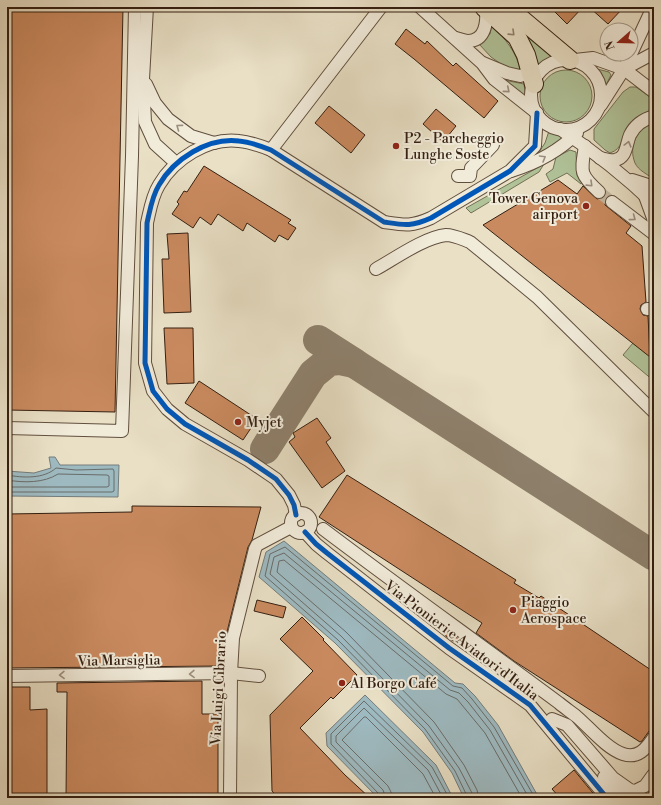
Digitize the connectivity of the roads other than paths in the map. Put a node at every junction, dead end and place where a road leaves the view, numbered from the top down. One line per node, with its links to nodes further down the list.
1 (135, 7): 41 (street)
2 (146, 7): 16 (street)
3 (382, 7): 28 (street)
4 (420, 7): 9 (street)
5 (507, 7): 11 (highway)
6 (653, 7): 8 (street)
7 (485, 8): 9 (street); 15 (highway, one-way to 15)
8 (639, 37)
9 (456, 38): 13 (street)
10 (651, 58): 14 (street)
11 (570, 60): 14 (street); 15 (street); 20 (street)
12 (627, 62): 14 (street)
13 (482, 63): 15 (street); 19 (street, one-way to 19)
14 (624, 69): 17 (street); 20 (street)
15 (536, 75): 19 (street)
16 (143, 79): 18 (street); 23 (street)
17 (654, 92)
18 (160, 109): 23 (street); 25 (street, one-way to 18)
19 (537, 113): 22 (street); 31 (street)
20 (594, 115): 22 (street); 24 (street)
21 (654, 116): 29 (street, one-way to 21)
22 (559, 128): 24 (street)
23 (149, 131): 30 (street)
24 (573, 137): 27 (street); 31 (street, one-way to 24)
25 (214, 143): 28 (street); 30 (street)
26 (493, 145): 32 (street)
27 (585, 146): 29 (street); 34 (street, one-way to 34)
28 (271, 150): 32 (street)
29 (599, 157): 33 (street)
30 (176, 164): 42 (street)
31 (510, 171): 32 (street)
32 (483, 187)
33 (649, 191): 36 (street); 37 (street)
34 (599, 192)
35 (612, 202): 38 (street, one-way to 38)
36 (654, 204)
37 (654, 224)
38 (654, 234)
39 (376, 269): 40 (street)
40 (654, 412)
41 (7, 428)
42 (296, 514): 43 (street); 45 (street)
43 (290, 528): 45 (street, Via Pionieri e Aviatori d'Italia); 46 (street, Via Luigi Cibrario)
44 (323, 529): 50 (street)
45 (305, 532): 49 (street, Via Pionieri e Aviatori d'Italia)
46 (231, 673): 47 (street, Via Marsiglia, one-way to 47); 48 (street, Via Marsiglia); 53 (street, Via Luigi Cibrario)
47 (7, 676)
48 (259, 676)
49 (549, 721): 51 (street); 54 (street, Via Pionieri e Aviatori d'Italia)
50 (654, 738)
51 (591, 757): 52 (street); 55 (street)
52 (654, 775)
53 (230, 798)
54 (607, 798)
55 (622, 798)

